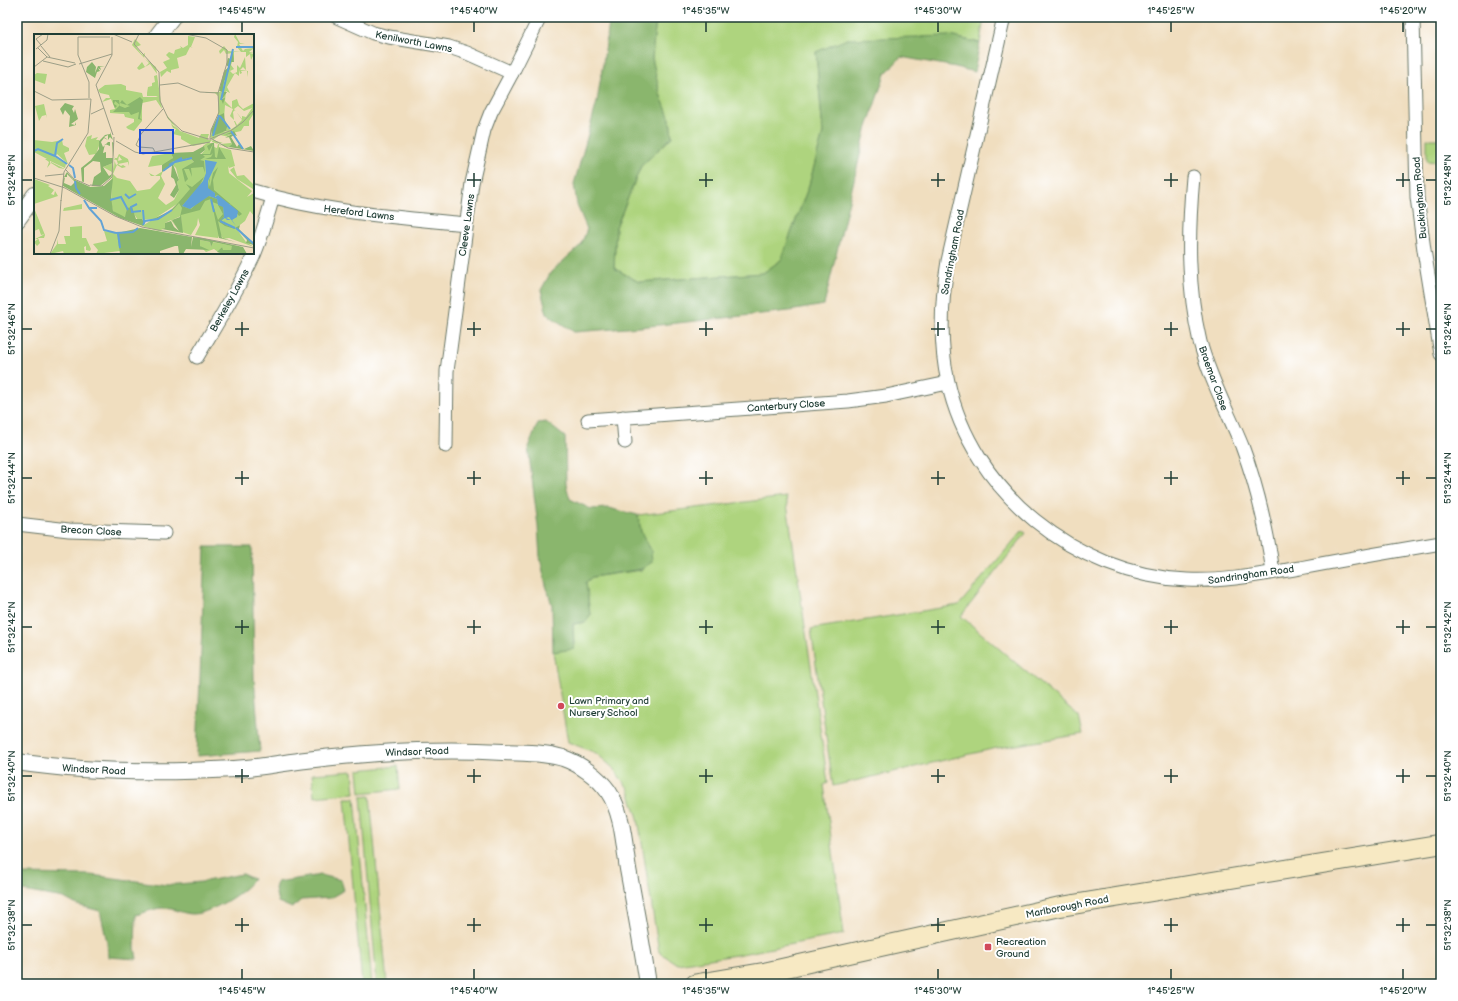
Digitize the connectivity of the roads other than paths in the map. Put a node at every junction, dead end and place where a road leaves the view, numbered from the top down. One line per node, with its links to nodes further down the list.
1 (172, 17): 6 (street)
2 (337, 17): 7 (street, Kenilworth Lawns)
3 (540, 17): 7 (street, Cleeve Lawns)
4 (1004, 17): 18 (street, Sandringham Road)
5 (1413, 17): 16 (street, Buckingham Road)
6 (159, 34)
7 (512, 74): 13 (street, Cleeve Lawns)
8 (1193, 177): 26 (street, Braemar Close)
9 (254, 191): 11 (street, Hereford Lawns)
10 (34, 196): 12 (street)
11 (273, 197): 13 (street, Hereford Lawns); 15 (street, Berkeley Lawns)
12 (17, 220)
13 (466, 224): 22 (street, Cleeve Lawns)
14 (254, 254): 17 (street, Berkeley Lawns)
15 (254, 254)
16 (1441, 354)
17 (197, 357)
18 (948, 383): 19 (street, Canterbury Close); 26 (street, Sandringham Road)
19 (623, 417): 20 (street, Canterbury Close); 21 (street)
20 (588, 420)
21 (625, 442)
22 (446, 446)
23 (17, 524): 24 (street, Brecon Close)
24 (164, 533)
25 (1441, 543): 26 (street, Sandringham Road)
26 (1273, 572)
27 (17, 762): 29 (street, Windsor Road)
28 (1441, 844): 30 (main road, Marlborough Road)
29 (648, 984)
30 (695, 984)

